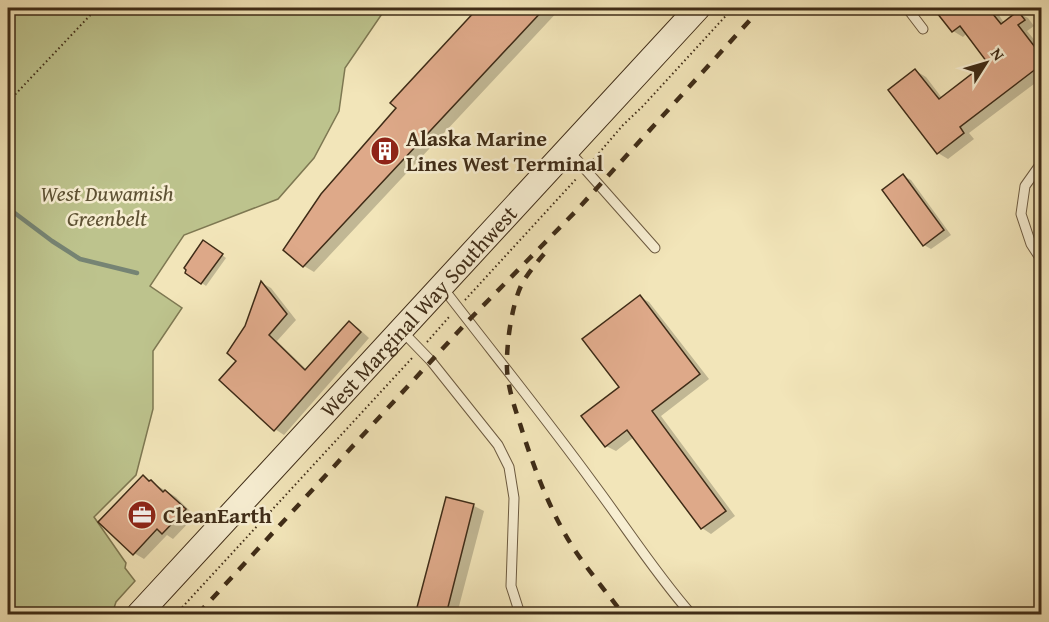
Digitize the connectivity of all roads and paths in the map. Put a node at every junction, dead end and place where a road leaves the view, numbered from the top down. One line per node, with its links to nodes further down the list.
1 (97, 8): 5 (path)
2 (698, 8): 6 (main road, West Marginal Way Southwest)
3 (908, 8): 4 (lane)
4 (923, 29)
5 (8, 119)
6 (568, 149): 8 (lane); 10 (main road, West Marginal Way Southwest)
7 (1041, 162): 9 (lane)
8 (655, 248)
9 (1041, 261)
10 (441, 286): 11 (main road, West Marginal Way Southwest); 14 (lane)
11 (401, 330): 12 (main road, West Marginal Way Southwest); 13 (lane)
12 (138, 615)
13 (520, 615)
14 (691, 615)

